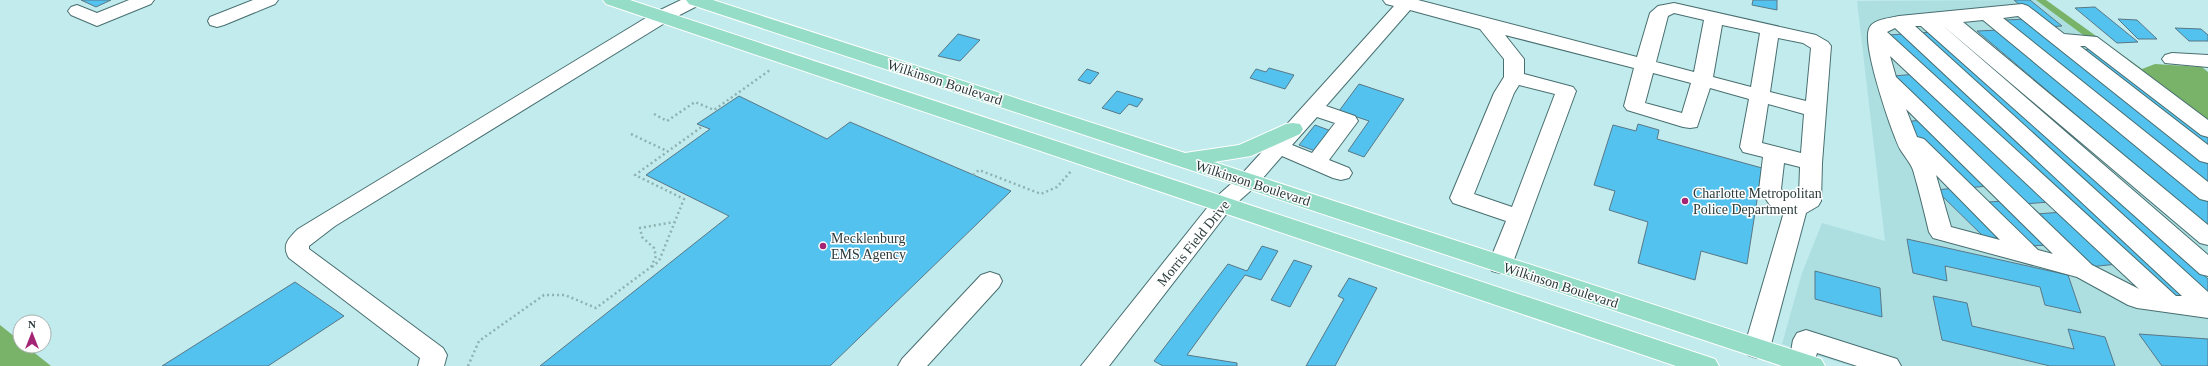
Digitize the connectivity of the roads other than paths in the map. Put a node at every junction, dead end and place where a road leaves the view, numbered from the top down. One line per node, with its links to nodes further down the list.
1 (146, 0): 6 (street)
2 (269, 0): 12 (street)
3 (612, 0): 8 (main road, Wilkinson Boulevard)
4 (695, 0): 8 (street); 33 (main road, Wilkinson Boulevard)
5 (1402, 1): 14 (street); 25 (street, Morris Field Drive)
6 (77, 11)
7 (1987, 14): 10 (street); 17 (street); 38 (street)
8 (661, 17): 39 (main road, Wilkinson Boulevard); 52 (street)
9 (1714, 18): 15 (street); 20 (street); 23 (street)
10 (1947, 18): 11 (street); 42 (street)
11 (1925, 20): 13 (street); 45 (street)
12 (217, 21)
13 (1899, 22): 16 (street); 49 (street)
14 (1487, 25): 20 (street); 21 (street)
15 (1770, 31): 24 (street); 26 (street)
16 (1877, 33): 22 (street); 48 (street)
17 (2059, 38): 28 (street); 32 (street)
18 (2172, 59): 19 (street)
19 (2208, 61)
20 (1647, 65): 23 (street); 23 (street)
21 (1514, 77): 41 (street); 41 (street)
22 (1887, 79): 29 (street); 46 (street)
23 (1702, 81): 24 (street)
24 (1759, 95): 26 (street); 31 (street)
25 (1313, 108): 27 (street, Morris Field Drive); 34 (street)
26 (1815, 110): 35 (street)
27 (1294, 129): 30 (street, Morris Field Drive); 33 (main road)
28 (2208, 130)
29 (1904, 132): 43 (street); 43 (street)
30 (1278, 147): 34 (street); 37 (street, Morris Field Drive)
31 (1774, 154): 35 (street); 40 (street)
32 (2208, 156)
33 (1181, 159): 37 (main road, Wilkinson Boulevard)
34 (1316, 163): 36 (street)
35 (1811, 163): 40 (street)
36 (1341, 173)
37 (1248, 181): 39 (street, Morris Field Drive); 44 (main road, Wilkinson Boulevard)
38 (2208, 194)
39 (1223, 203): 54 (street, Morris Field Drive); 55 (main road, Wilkinson Boulevard)
40 (1796, 209): 50 (street)
41 (1519, 217): 44 (street)
42 (2208, 237)
43 (2030, 255): 46 (street)
44 (1500, 265): 50 (main road, Wilkinson Boulevard)
45 (2208, 268)
46 (2085, 271): 48 (street)
47 (990, 281): 53 (street)
48 (2169, 304): 49 (street)
49 (2208, 308)
50 (1757, 348): 51 (main road, Wilkinson Boulevard)
51 (1807, 364): 56 (street)
52 (431, 366)
53 (910, 366)
54 (1094, 366)
55 (1706, 366)
56 (1888, 366)

